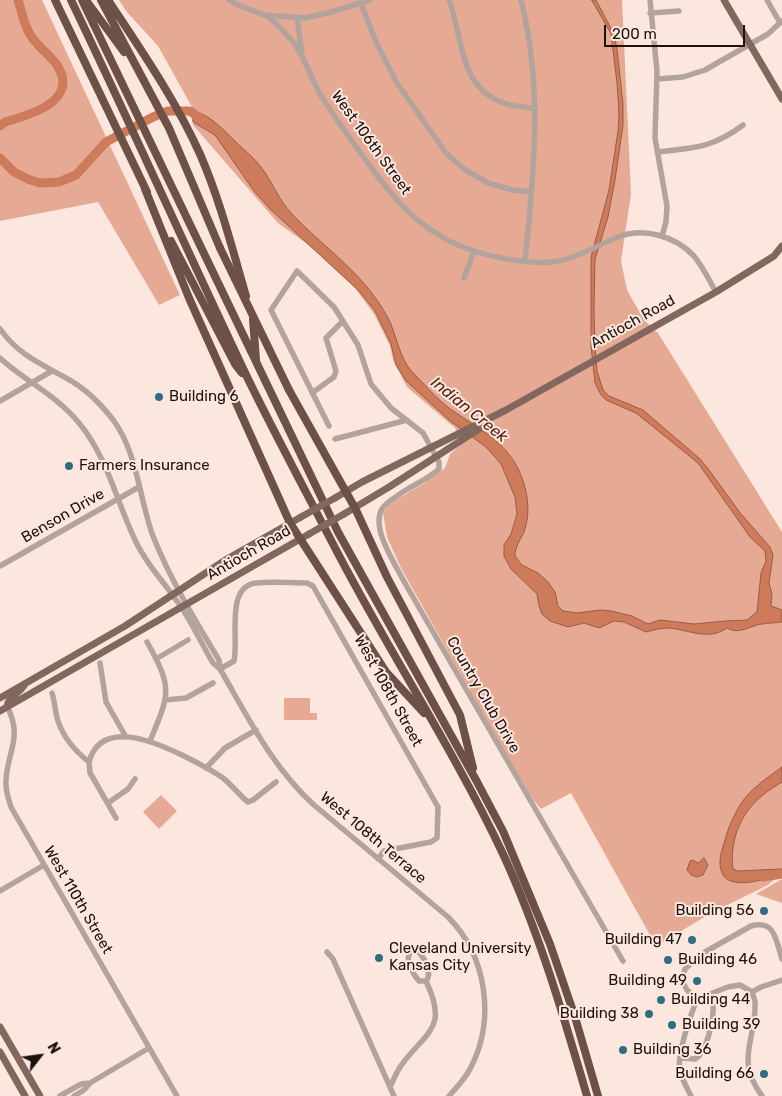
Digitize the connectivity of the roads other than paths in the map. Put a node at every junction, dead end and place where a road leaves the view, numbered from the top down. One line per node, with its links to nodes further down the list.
1 (55, 0): 27 (highway)
2 (71, 0): 43 (highway)
3 (84, 0): 21 (highway); 40 (highway)
4 (101, 0): 21 (highway)
5 (108, 0): 40 (highway)
6 (229, 0): 16 (street, West 106th Street)
7 (370, 0): 13 (street)
8 (449, 0): 24 (street)
9 (522, 0): 24 (street)
10 (650, 0): 15 (street)
11 (724, 0): 19 (main road)
12 (767, 0): 18 (street)
13 (361, 3): 17 (street); 28 (street)
14 (680, 11): 15 (street)
15 (650, 13): 22 (street)
16 (265, 15): 17 (street); 20 (street, West 106th Street)
17 (297, 17): 20 (street)
18 (781, 22): 19 (street)
19 (750, 44): 22 (street); 23 (main road)
20 (302, 57): 31 (street, West 106th Street)
21 (142, 78): 51 (highway, bridge)
22 (657, 79): 26 (street)
23 (782, 99)
24 (535, 109): 28 (street)
25 (743, 125): 26 (street)
26 (657, 152): 29 (street)
27 (145, 189): 43 (highway); 54 (highway)
28 (532, 192): 34 (street)
29 (662, 236): 34 (street, West 106th Street); 36 (street)
30 (782, 246): 32 (main road, Antioch Road)
31 (474, 251): 34 (street, West 106th Street); 35 (street)
32 (774, 256): 33 (main road); 36 (main road, Antioch Road)
33 (782, 256)
34 (525, 261)
35 (464, 278)
36 (716, 292): 49 (main road, Antioch Road)
37 (343, 321): 44 (street); 44 (street); 46 (street)
38 (0, 329): 41 (street)
39 (0, 358): 42 (street)
40 (256, 364): 79 (highway)
41 (52, 371): 42 (street); 50 (street)
42 (33, 382): 45 (street); 52 (street)
43 (250, 383): 72 (highway)
44 (312, 393): 47 (street)
45 (0, 401)
46 (407, 420): 48 (street); 49 (street)
47 (329, 426)
48 (335, 439)
49 (433, 452): 51 (main road, Antioch Road); 53 (main road, Antioch Road); 88 (street, Country Club Drive)
50 (139, 487): 52 (street, Benson Drive); 57 (street)
51 (346, 492): 53 (highway); 54 (main road, Antioch Road, bridge)
52 (119, 499): 56 (street, Benson Drive); 58 (street)
53 (355, 508): 55 (main road, Antioch Road, bridge); 79 (highway)
54 (290, 523): 55 (highway); 57 (main road, Antioch Road)
55 (300, 539): 59 (main road, Antioch Road); 72 (highway)
56 (0, 566)
57 (180, 590): 58 (main road, Antioch Road); 59 (street)
58 (172, 596): 59 (street); 65 (main road, Antioch Road)
59 (184, 606): 64 (street, West 108th Terrace); 70 (main road, Antioch Road)
60 (188, 640): 62 (street)
61 (147, 642): 62 (street)
62 (156, 659): 69 (street)
63 (100, 663): 74 (street)
64 (220, 669): 73 (street, West 108th Terrace); 83 (street, West 108th Street)
65 (25, 683): 68 (main road, Antioch Road); 70 (main road)
66 (213, 683): 69 (street)
67 (52, 693): 76 (street)
68 (0, 697)
69 (165, 700): 75 (street)
70 (8, 706): 71 (main road, Antioch Road); 84 (street, West 110th Street)
71 (0, 711)
72 (433, 724): 107 (highway)
73 (256, 730): 77 (street); 83 (street, West 108th Terrace)
74 (126, 737): 75 (street); 76 (street)
75 (150, 741): 77 (street)
76 (90, 762): 81 (street)
77 (206, 768): 80 (street)
78 (135, 779): 81 (street)
79 (476, 780): 108 (highway)
80 (276, 782)
81 (108, 803): 82 (street)
82 (116, 818)
83 (378, 859): 106 (street, West 108th Terrace)
84 (44, 866): 85 (street); 95 (street, West 110th Street)
85 (0, 891)
86 (327, 952): 99 (street)
87 (782, 959): 93 (street)
88 (623, 961)
89 (782, 980): 91 (street)
90 (426, 982): 90 (street); 99 (street)
91 (752, 992): 92 (street); 110 (street)
92 (709, 994): 93 (street); 97 (street)
93 (697, 999): 97 (street)
94 (0, 1027): 101 (main road)
95 (149, 1048): 98 (street); 104 (street, West 110th Street)
96 (0, 1052): 100 (main road)
97 (681, 1058): 109 (street)
98 (90, 1083): 102 (street); 103 (street)
99 (390, 1087): 105 (street)
100 (25, 1096)
101 (40, 1096)
102 (60, 1096)
103 (74, 1096)
104 (177, 1096)
105 (394, 1096)
106 (449, 1096)
107 (587, 1096)
108 (598, 1096)
109 (691, 1096)
110 (762, 1096)

